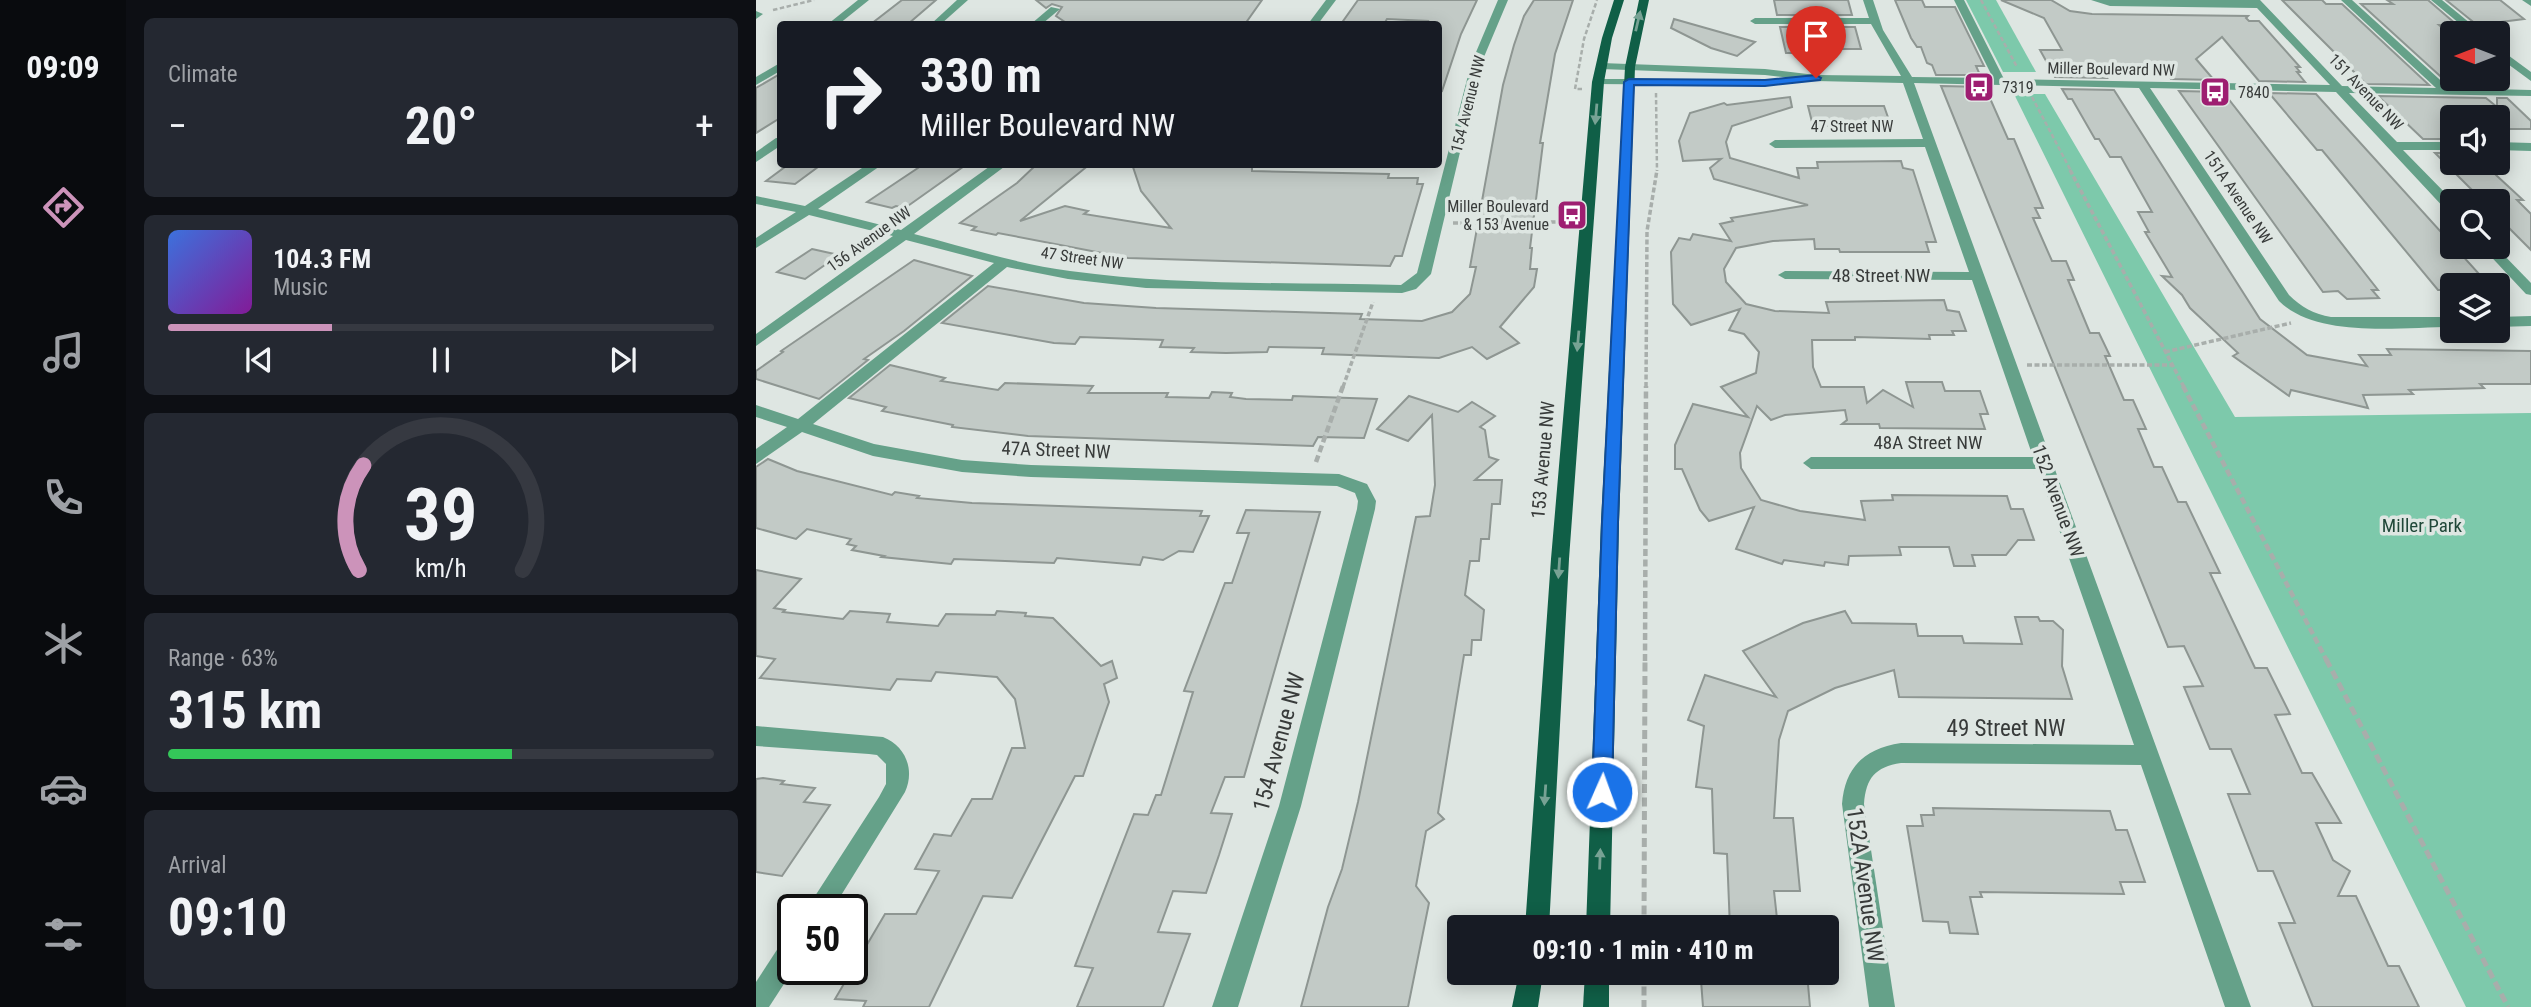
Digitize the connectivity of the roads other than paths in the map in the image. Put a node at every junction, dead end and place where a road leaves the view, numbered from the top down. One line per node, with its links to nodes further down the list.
1 (864, 0): 14 (street)
2 (963, 0): 15 (street)
3 (1331, 0): 17 (street)
4 (1503, 0): 43 (street, 154 Avenue NW)
5 (1619, 0): 23 (main road, 153 Avenue NW)
6 (1644, 0): 24 (main road, one-way to 6)
7 (1868, 0): 19 (street, 152 Avenue NW)
8 (1959, 0): 29 (street)
9 (2096, 0): 12 (street)
10 (2346, 0): 32 (street)
11 (2436, 0): 20 (street)
12 (2257, 3): 31 (street, 151 Avenue NW)
13 (1055, 9): 16 (street)
14 (837, 21)
15 (939, 21)
16 (1040, 21)
17 (1315, 21)
18 (1755, 21): 19 (street)
19 (1875, 21): 27 (street, 152 Avenue NW)
20 (2462, 21)
21 (2510, 61): 26 (street)
22 (777, 68): 28 (street)
23 (1600, 74): 24 (street, Miller Boulevard NW); 71 (main road, 153 Avenue NW, one-way to 71)
24 (1630, 75): 25 (street, Miller Boulevard NW); 25 (street, Miller Boulevard NW); 72 (main road, one-way to 24)
25 (1816, 78): 27 (street, Miller Boulevard NW)
26 (2531, 78)
27 (1908, 80): 29 (street, Miller Boulevard NW); 36 (street, 152 Avenue NW)
28 (756, 82)
29 (2001, 83): 30 (street, Miller Boulevard NW)
30 (2143, 86): 31 (street, Miller Boulevard NW); 58 (street, 151A Avenue NW)
31 (2339, 89): 32 (street, Miller Boulevard NW); 37 (street, 151 Avenue NW)
32 (2447, 92): 33 (street, Miller Boulevard NW)
33 (2531, 93)
34 (777, 143): 42 (street)
35 (1774, 144): 36 (street, 47 Street NW)
36 (1930, 144): 54 (street, 152 Avenue NW)
37 (2393, 146): 38 (street); 46 (street, 151 Avenue NW)
38 (2440, 146)
39 (2510, 146): 40 (street)
40 (2531, 147)
41 (1442, 157): 43 (street)
42 (756, 158)
43 (1454, 158): 55 (street, 154 Avenue NW)
44 (871, 168): 48 (street)
45 (996, 168): 49 (street, 156 Avenue NW)
46 (2440, 195)
47 (756, 200): 48 (street, 47 Street NW)
48 (809, 210): 49 (street, 47 Street NW); 50 (street)
49 (904, 235): 52 (street, 47 Street NW); 60 (street, 156 Avenue NW)
50 (756, 244)
51 (2500, 259): 56 (street)
52 (1004, 262): 55 (street, 47 Street NW); 62 (street)
53 (1785, 275): 54 (street, 48 Street NW)
54 (1977, 275): 65 (street, 152 Avenue NW)
55 (1411, 286)
56 (2531, 291)
57 (2531, 321): 59 (street)
58 (2440, 322)
59 (2510, 322)
60 (756, 341)
61 (756, 411): 62 (street, 47A Street NW)
62 (800, 426): 63 (street); 66 (street, 47A Street NW)
63 (756, 457)
64 (1811, 463): 65 (street, 48A Street NW)
65 (2044, 463): 68 (street, 152 Avenue NW)
66 (1361, 489): 78 (street, 154 Avenue NW)
67 (756, 736): 70 (street)
68 (2149, 755): 69 (street, 49 Street NW); 83 (street, 152 Avenue NW)
69 (1866, 765): 82 (street, 152A Avenue NW)
70 (828, 894)
71 (1538, 915)
72 (1598, 915)
73 (777, 972): 77 (street)
74 (1530, 985): 79 (main road)
75 (1532, 985): 80 (main road)
76 (1597, 985): 81 (main road)
77 (756, 1004)
78 (1225, 1007)
79 (1525, 1007)
80 (1531, 1007)
81 (1596, 1007)
82 (1882, 1007)
83 (2238, 1007)

